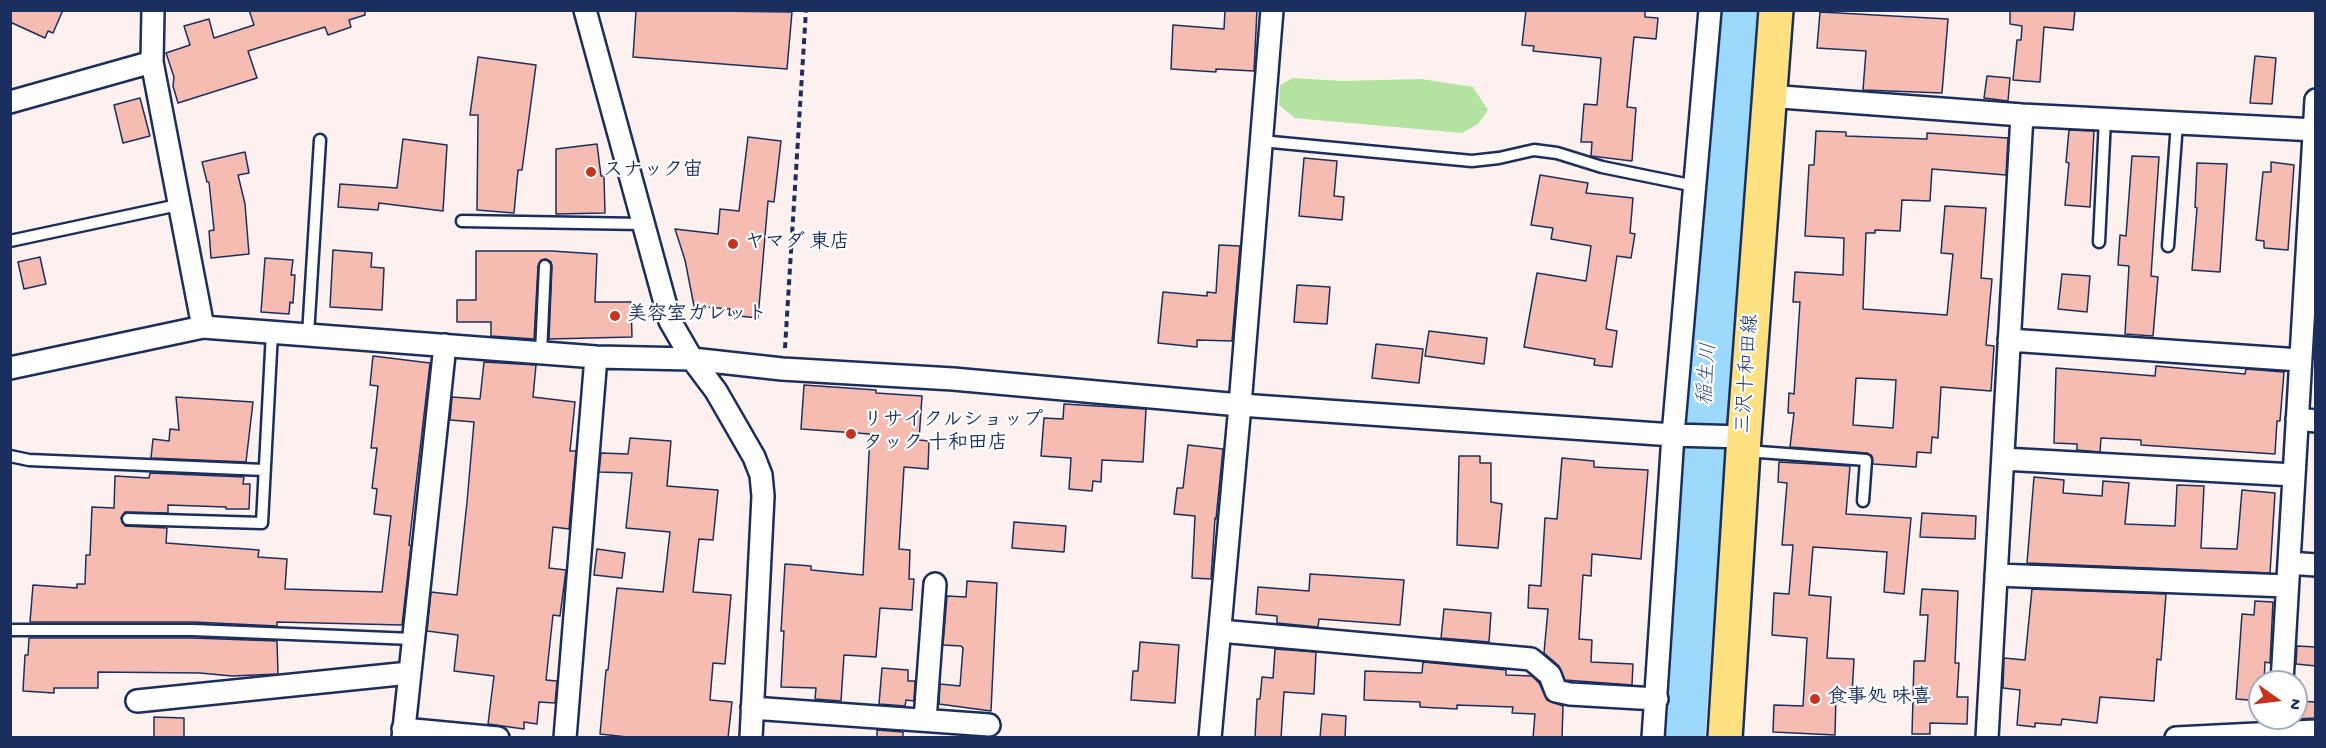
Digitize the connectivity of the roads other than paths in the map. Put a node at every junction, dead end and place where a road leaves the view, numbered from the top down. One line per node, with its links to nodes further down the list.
1 (153, 10): 6 (street)
2 (585, 10): 19 (street)
3 (1272, 10): 15 (street)
4 (1710, 10): 16 (street)
5 (1776, 10): 7 (main road, 三沢十和田線)
6 (152, 62): 9 (street); 17 (street)
7 (1768, 96): 10 (street); 38 (main road, 三沢十和田線)
8 (2316, 100): 13 (street)
9 (10, 102)
10 (2022, 115): 11 (street); 28 (street)
11 (2105, 119): 12 (street); 21 (lane)
12 (2177, 123): 13 (street); 22 (lane)
13 (2315, 130): 24 (street)
14 (320, 140): 27 (lane)
15 (1261, 141): 16 (lane); 35 (street)
16 (1695, 186): 37 (street)
17 (178, 205): 20 (lane); 25 (street)
18 (462, 221): 19 (lane)
19 (643, 224): 32 (street)
20 (10, 241)
21 (2099, 242)
22 (2168, 246)
23 (545, 266): 30 (lane)
24 (2310, 278): 33 (street)
25 (203, 327): 26 (street); 34 (street)
26 (272, 332): 27 (street); 41 (lane)
27 (308, 335): 29 (street)
28 (2009, 340): 33 (street); 40 (street)
29 (445, 345): 30 (street); 52 (street)
30 (541, 352): 31 (street)
31 (596, 357): 32 (street); 65 (street)
32 (692, 359): 35 (street); 57 (street)
33 (2300, 360): 36 (street)
34 (10, 368)
35 (1240, 405): 37 (street); 51 (street)
36 (2306, 420): 42 (street)
37 (1678, 435): 38 (street); 55 (street)
38 (1735, 441): 43 (lane); 69 (main road, 三沢十和田線)
39 (10, 456): 41 (lane)
40 (2003, 459): 42 (street); 47 (street)
41 (264, 470): 44 (lane)
42 (2294, 475): 45 (street)
43 (1863, 501)
44 (128, 519)
45 (2289, 563): 46 (street); 49 (street)
46 (2316, 565)
47 (1996, 575): 49 (street); 70 (street)
48 (935, 584): 58 (street)
49 (2287, 586): 53 (street)
50 (10, 630): 52 (lane)
51 (1220, 631): 55 (street); 67 (street)
52 (413, 639): 54 (street)
53 (2283, 670)
54 (409, 673): 56 (street); 63 (street)
55 (1657, 699): 68 (street)
56 (137, 700)
57 (752, 708): 58 (street); 66 (street)
58 (925, 720): 59 (street)
59 (989, 725)
60 (2268, 730): 71 (street)
61 (2298, 730): 62 (street)
62 (2316, 731)
63 (403, 733): 64 (street)
64 (498, 738)
65 (565, 738)
66 (751, 738)
67 (1210, 738)
68 (1653, 738)
69 (1725, 738)
70 (1987, 738)
71 (2176, 738)

